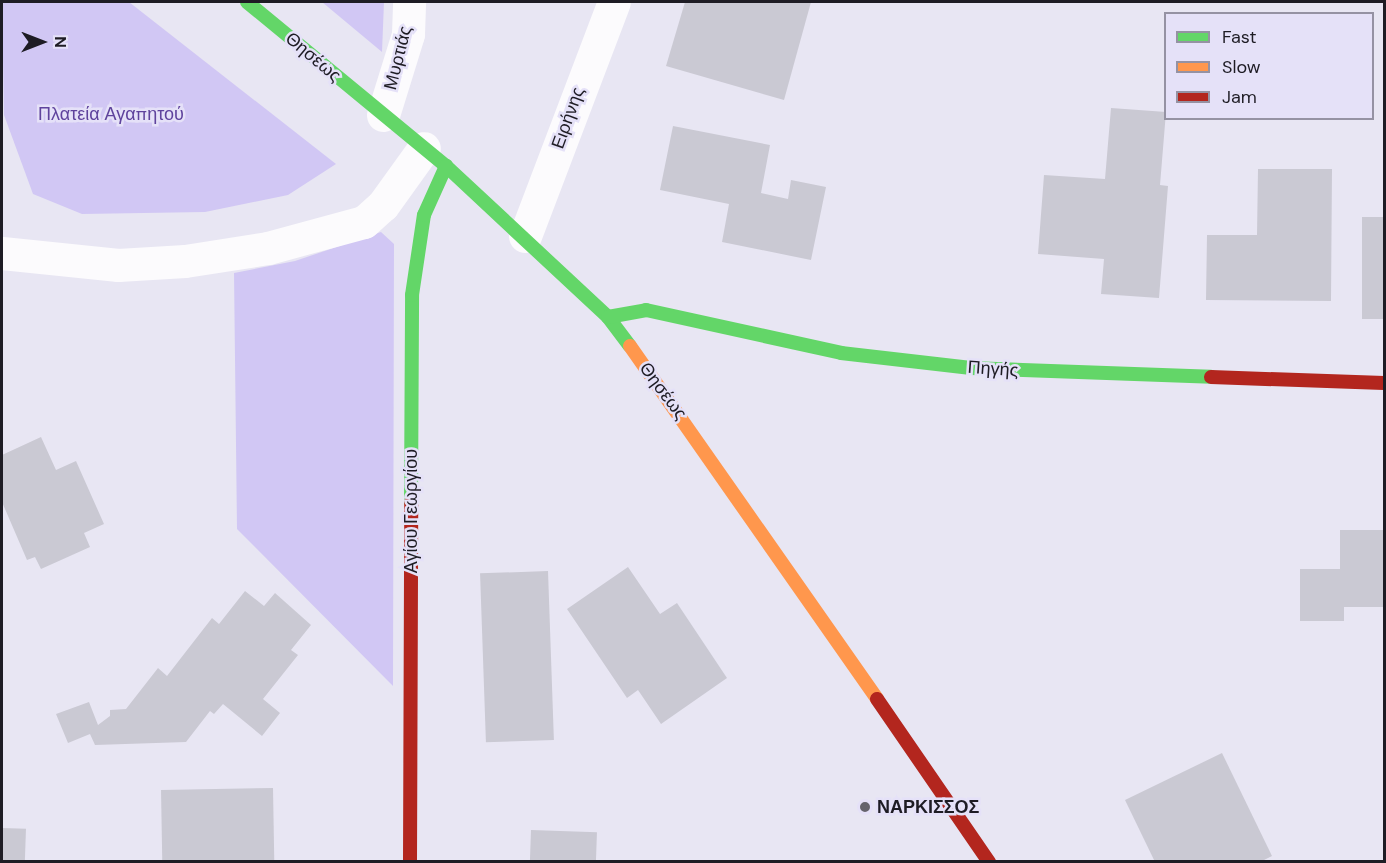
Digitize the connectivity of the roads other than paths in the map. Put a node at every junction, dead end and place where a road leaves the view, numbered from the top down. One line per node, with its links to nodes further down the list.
1 (247, 2): 4 (street, Θησέως)
2 (409, 2): 4 (street, Μυρτιάς)
3 (614, 2): 6 (street, Ειρήνης)
4 (383, 114): 5 (street, Θησέως)
5 (435, 157): 6 (street, Θησέως); 7 (street); 10 (street, Αγίου Γεωργίου)
6 (525, 236): 8 (street, Θησέως)
7 (2, 252)
8 (608, 317): 9 (street, Πηγής); 11 (street, Θησέως)
9 (1384, 383)
10 (410, 861)
11 (988, 861)

